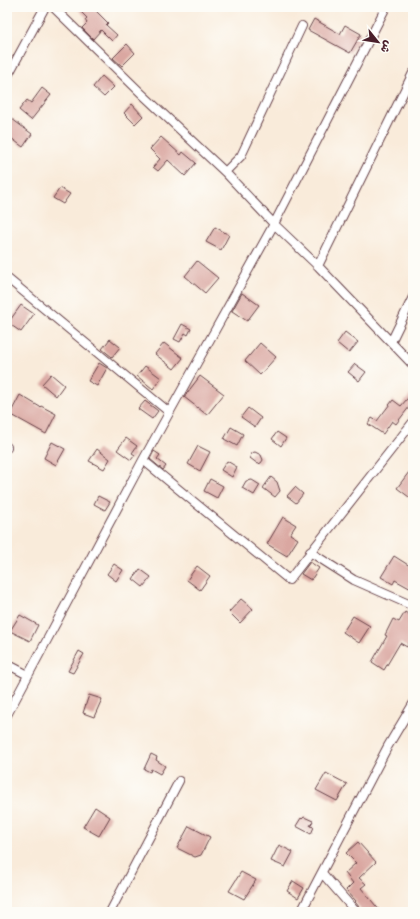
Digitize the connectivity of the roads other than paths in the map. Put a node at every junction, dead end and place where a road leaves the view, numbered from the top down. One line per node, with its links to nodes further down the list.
1 (45, 7): 6 (street)
2 (53, 7): 7 (street)
3 (386, 7): 8 (street)
4 (302, 26): 7 (street)
5 (413, 73): 9 (street)
6 (7, 77)
7 (225, 172): 8 (street)
8 (274, 224): 9 (street); 14 (street)
9 (318, 266): 12 (street)
10 (7, 278): 14 (street)
11 (413, 297): 12 (street)
12 (391, 342): 13 (street)
13 (413, 365)
14 (169, 412): 16 (street)
15 (413, 422): 17 (street)
16 (143, 460): 17 (street); 20 (street)
17 (310, 552): 18 (street)
18 (413, 606)
19 (7, 664): 20 (street)
20 (28, 675): 22 (street)
21 (413, 704): 24 (street)
22 (7, 715)
23 (179, 781): 25 (street)
24 (322, 873): 26 (street); 27 (street)
25 (110, 912)
26 (302, 912)
27 (356, 912)

